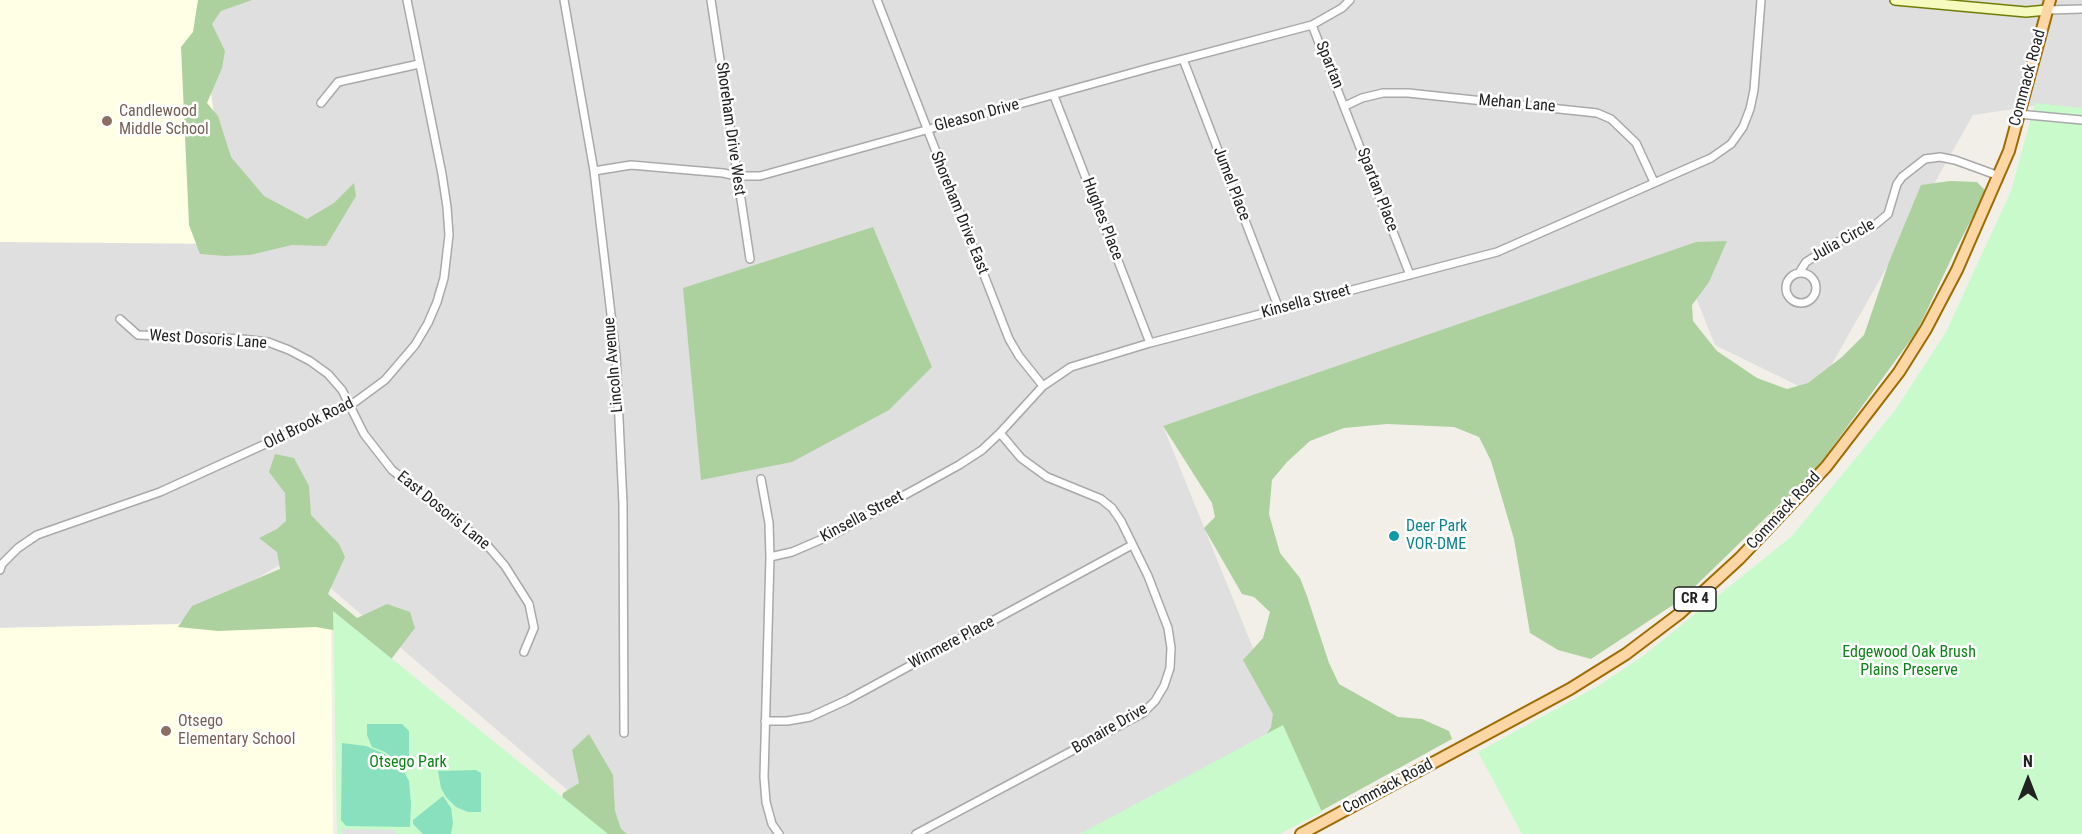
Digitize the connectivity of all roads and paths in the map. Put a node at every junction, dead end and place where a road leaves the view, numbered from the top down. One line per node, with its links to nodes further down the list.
1 (406, 0): 12 (street, Old Brook Road)
2 (564, 0): 19 (street, Lincoln Avenue)
3 (711, 0): 20 (street, Shoreham Drive West)
4 (877, 0): 18 (street, Shoreham Drive East)
5 (1350, 0): 10 (street, Gleason Drive)
6 (1761, 0): 22 (street, Kinsella Street)
7 (1894, 0): 8 (street)
8 (2048, 5): 9 (street); 16 (main road, Commack Road / CR 4)
9 (2082, 9)
10 (1312, 25): 11 (street, Gleason Drive); 15 (street, Spartan)
11 (1183, 59): 13 (street, Gleason Drive); 26 (street, Jumel Place)
12 (419, 64): 14 (street); 30 (street, Old Brook Road)
13 (1054, 96): 18 (street, Gleason Drive); 28 (street, Hughes Place)
14 (321, 103)
15 (1345, 105): 22 (street, Mehan Lane); 25 (street, Spartan Place)
16 (2018, 114): 17 (street); 21 (main road, Commack Road / CR 4)
17 (2082, 120)
18 (926, 130): 20 (street, Gleason Drive); 29 (street, Shoreham Drive East)
19 (594, 171): 20 (street, Gleason Drive); 38 (street, Lincoln Avenue)
20 (737, 176): 23 (street, Shoreham Drive West)
21 (1999, 176): 24 (street, Julia Circle); 41 (main road, Commack Road / CR 4)
22 (1654, 182): 25 (street, Kinsella Street)
23 (750, 259)
24 (1799, 273): 24 (street, Julia Circle)
25 (1410, 275): 26 (street, Kinsella Street)
26 (1279, 309): 28 (street, Kinsella Street)
27 (120, 319): 30 (street, West Dosoris Lane)
28 (1150, 343): 29 (street, Kinsella Street)
29 (1043, 386): 31 (street, Kinsella Street)
30 (351, 405): 35 (street, Old Brook Road); 36 (street, East Dosoris Lane)
31 (1000, 433): 33 (street, Bonaire Drive); 34 (street, Kinsella Street)
32 (761, 479): 34 (street)
33 (1132, 545): 37 (street, Winmere Place); 40 (street, Bonaire Drive)
34 (770, 557): 37 (street)
35 (1, 566)
36 (524, 652)
37 (765, 721): 39 (street)
38 (624, 733)
39 (779, 834)
40 (916, 834)
41 (1301, 834)

